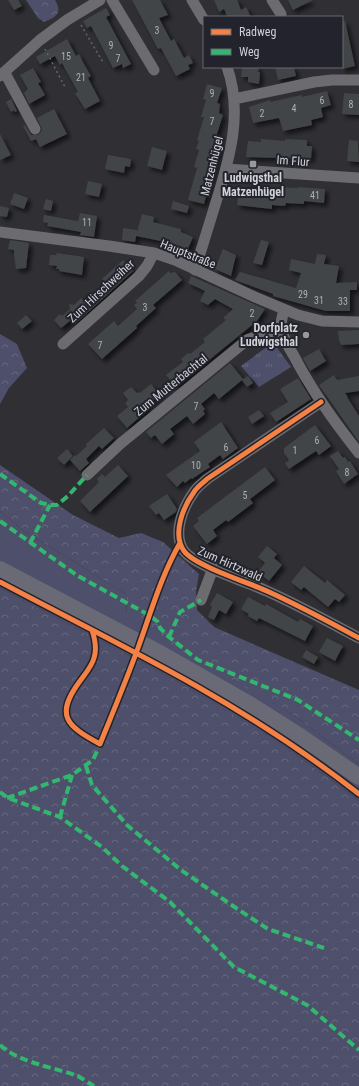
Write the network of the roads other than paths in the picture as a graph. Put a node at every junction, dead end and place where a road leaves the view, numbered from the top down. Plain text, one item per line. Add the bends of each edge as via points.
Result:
1 (100, 0) edge
2 (112, 0) edge
3 (192, 0) edge
4 (272, 0) edge
5 (281, 14) dead end
6 (203, 18) edge
7 (227, 68) edge
8 (154, 70) dead end
9 (2, 74) edge
10 (359, 80) edge
11 (234, 99) junction
12 (35, 129) dead end
13 (226, 169) junction
14 (359, 178) edge
15 (0, 232) edge
16 (154, 253) junction
17 (195, 270) junction
18 (284, 310) junction
19 (359, 322) edge
20 (281, 330) junction
21 (63, 344) dead end
22 (321, 402) junction
23 (359, 453) edge
24 (87, 475) dead end
25 (213, 568) junction
26 (0, 569) edge
27 (201, 600) dead end
28 (359, 638) edge
29 (359, 777) edge

1 - 9 street via 40,40
2 - 8 street
3 - 6 street
4 - 5 street
7 - 11 street, Matzenhügel
9 - 12 street
10 - 11 street via 314,82
11 - 13 street, Matzenhügel via 233,134
13 - 14 street, Im Flur
13 - 17 street, Matzenhügel
15 - 16 street, Hauptstraße
16 - 17 street, Hauptstraße
16 - 21 street, Zum Hirschweiher via 138,276
17 - 18 street, Hauptstraße
18 - 19 street, Hauptstraße via 322,321
18 - 20 street
20 - 22 street
20 - 24 street, Zum Mutterbachtal via 247,340 120,444
22 - 23 street
22 - 25 street, Zum Hirtzwald via 207,479 194,491 185,506 179,528 180,543 189,556
25 - 27 street
25 - 28 street, Zum Hirtzwald via 268,592
26 - 29 highway via 158,652 251,705

